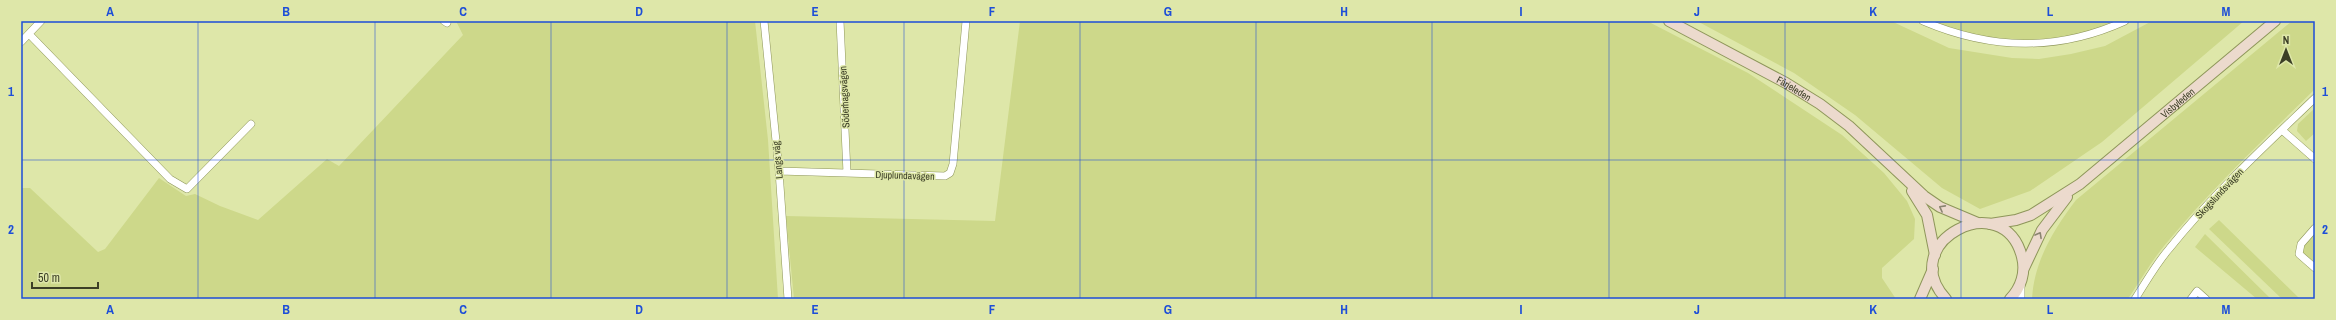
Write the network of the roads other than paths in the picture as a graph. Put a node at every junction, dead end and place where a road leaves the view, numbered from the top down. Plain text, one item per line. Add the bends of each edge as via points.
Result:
1 (41, 21) edge
2 (764, 21) edge
3 (840, 21) edge
4 (966, 21) edge
5 (1669, 21) edge
6 (1923, 21) edge
7 (2125, 21) edge
8 (2275, 21) edge
9 (29, 34) junction
10 (21, 42) edge
11 (2315, 98) edge
12 (251, 124) dead end
13 (2282, 130) junction
14 (2315, 159) edge
15 (779, 171) junction
16 (847, 173) junction
17 (1903, 178) junction
18 (2080, 184) junction
19 (1978, 223) junction
20 (1990, 224) junction
21 (2315, 228) edge
22 (1935, 255) junction
23 (1934, 267) junction
24 (2315, 268) edge
25 (2023, 271) junction
26 (2021, 282) junction
27 (788, 299) edge
28 (1920, 299) edge
29 (1946, 299) edge
30 (2010, 299) edge
31 (2021, 299) edge
32 (2135, 299) edge
33 (2191, 299) edge
34 (2206, 299) edge

1 - 9 street
2 - 15 street, Langs väg
3 - 16 street, Söderhagsvägen
4 - 16 street, Djuplundavägen via 953,164 950,173 945,176
5 - 17 main road, Färjeleden via 1786,83 1820,104 1849,126
6 - 7 street via 1971,37 2005,43 2038,44 2073,40
8 - 18 main road, Visbyleden
9 - 10 street
9 - 12 street via 170,179 187,189
11 - 13 street, Skogslundsvägen
13 - 14 street
13 - 32 street, Skogslundsvägen via 2195,218 2168,250
15 - 16 street, Djuplundavägen
15 - 27 street, Langs väg
19 -> 17 main road, Färjeleden via 1940,207
17 - 22 main road, Färjeleden via 1927,215
18 - 20 main road, Visbyleden via 2031,215
25 -> 18 main road, Visbyleden via 2042,230 2055,211
19 - 20 main road
19 - 22 main road via 1967,224 1951,232
20 - 25 main road via 2007,233 2015,242 2021,253
21 - 24 street via 2301,244 2299,254
22 - 23 main road
23 - 28 main road
23 - 29 main road via 1937,285
25 - 26 main road
26 - 30 main road
26 - 31 street
33 - 34 street via 2197,292

